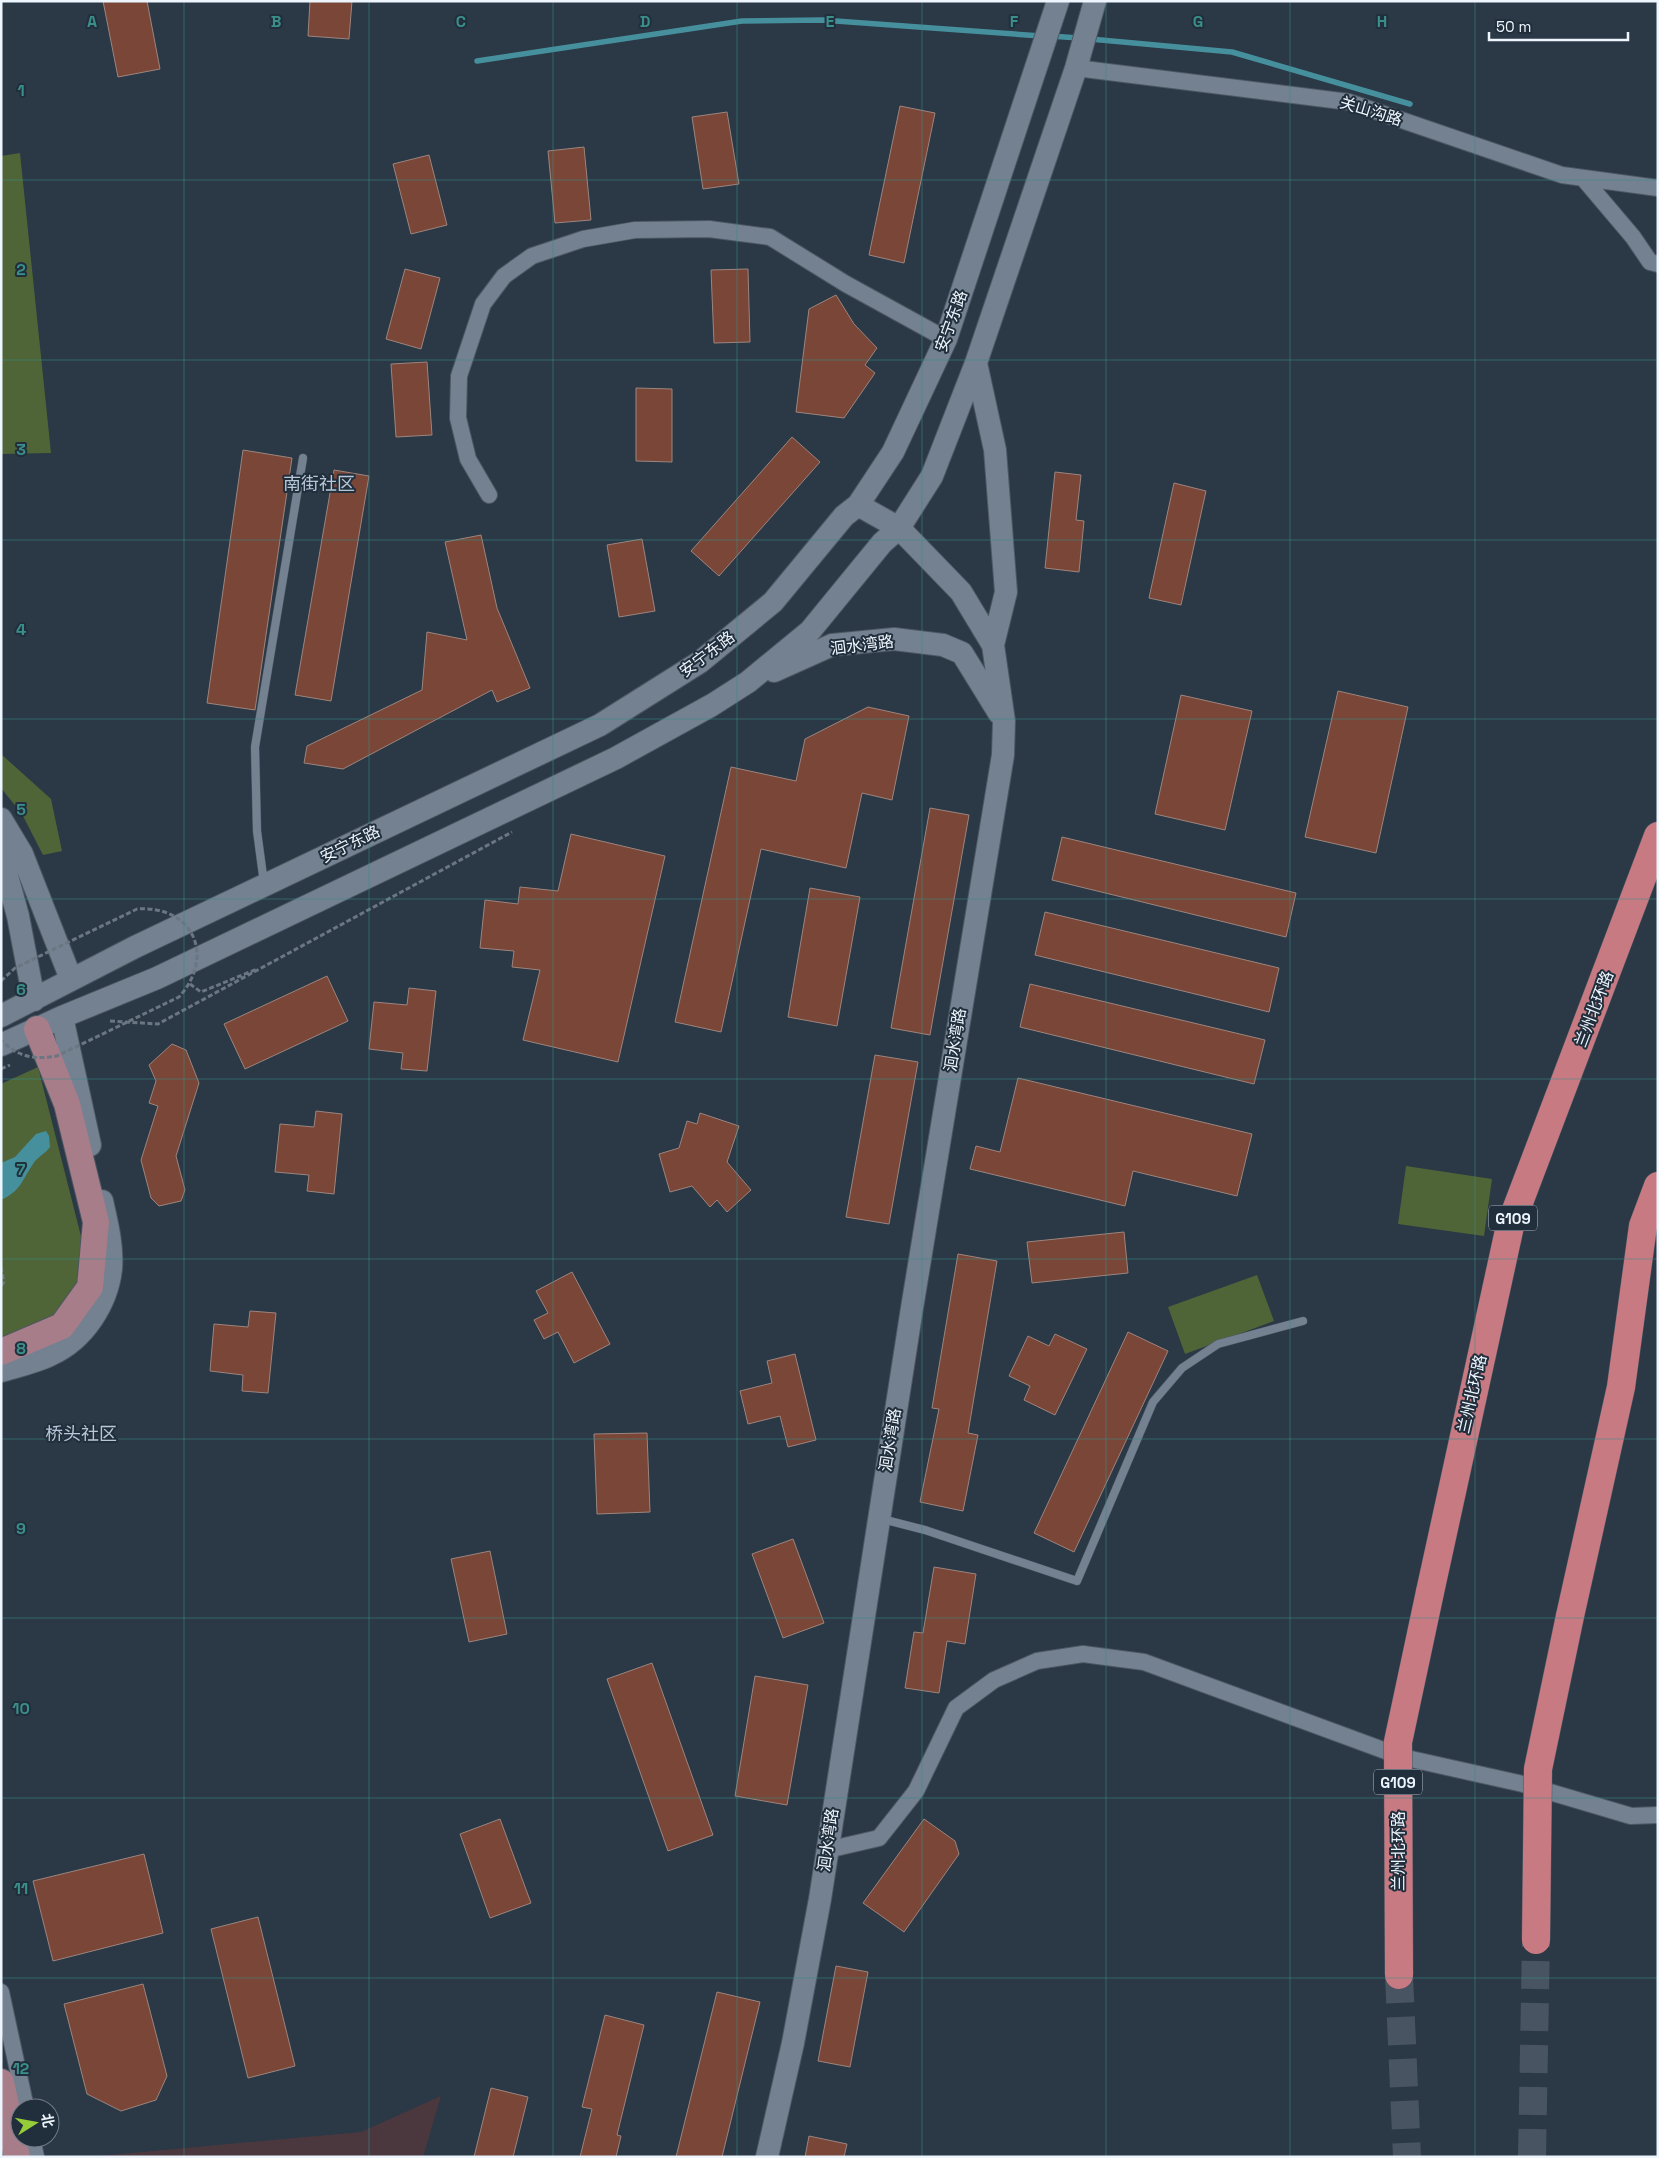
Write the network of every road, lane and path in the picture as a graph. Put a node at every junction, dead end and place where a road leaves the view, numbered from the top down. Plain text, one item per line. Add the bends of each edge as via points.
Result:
1 (1058, 1) edge
2 (1095, 1) edge
3 (1082, 48) junction
4 (1583, 178) junction
5 (1658, 188) edge
6 (1658, 264) edge
7 (946, 339) junction
8 (976, 363) junction
9 (303, 458) dead end
10 (489, 495) dead end
11 (858, 504) junction
12 (899, 528) junction
13 (993, 646) junction
14 (748, 682) junction
15 (1004, 721) junction
16 (1, 819) edge
17 (514, 831) dead end
18 (1658, 836) edge
19 (1, 854) edge
20 (264, 885) junction
21 (257, 969) dead end
22 (71, 979) junction
23 (1, 981) edge
24 (190, 984) junction
25 (34, 1000) junction
26 (1, 1016) edge
27 (62, 1017) junction
28 (100, 1020) dead end
29 (36, 1029) junction
30 (1, 1040) edge
31 (1, 1045) edge
32 (1658, 1186) edge
33 (1, 1267) edge
34 (1, 1286) edge
35 (1303, 1321) dead end
36 (1, 1352) edge
37 (1, 1371) edge
38 (878, 1518) junction
39 (1658, 1815) edge
40 (827, 1850) junction
41 (1536, 1940) tunnel mouth
42 (1399, 1975) tunnel mouth
43 (1, 1992) edge
44 (1, 2082) edge
45 (24, 2098) edge
46 (17, 2157) edge
47 (767, 2157) edge

1 - 7 main road, 安宁东路
2 - 3 main road
3 - 4 street, 关山沟路 via 1349,102 1562,175
3 - 8 main road
4 - 5 street, 关山沟路
4 - 6 street via 1650,262
7 - 10 street via 846,284 770,237 709,229 636,230 582,239 532,256 504,276 483,304 458,376 458,418 468,458
7 - 11 main road, 安宁东路 via 893,452
8 - 12 main road via 932,476
8 - 13 main road, 洄水湾路 via 995,450 1006,592
9 - 20 lane via 255,747 257,831
11 - 12 main road, 洄水湾路
11 - 20 main road, 安宁东路 via 844,516 773,602 700,662 600,725
12 - 13 main road, 洄水湾路 via 961,592
12 - 14 main road via 882,543 810,631
13 - 15 main road, 洄水湾路
14 - 15 main road, 洄水湾路 via 832,646 894,639 942,645 962,653
14 - 27 main road via 616,758 157,978
15 - 38 main road, 洄水湾路 via 1003,755
16 - 22 main road via 22,854
17 - 28 path via 158,1024
18 - 42 highway, 兰州北环路 / G109, bridge via 1510,1226 1398,1742
19 - 25 main road via 18,916
20 - 22 main road, 安宁东路
21 - 24 path via 200,992
22 - 25 main road, 安宁东路
23 - 24 path, bridge via 15,968 128,914 154,908 170,913 194,936 198,952 197,969
24 - 30 path, bridge via 179,997 57,1056 25,1057
25 - 26 main road, 安宁东路
27 - 29 main road
27 - 37 main road via 109,1231 111,1269 102,1304 83,1331 53,1354
29 - 31 main road
29 - 36 main road via 67,1104 96,1222 90,1287 62,1326
32 - 41 highway, bridge via 1643,1226 1621,1387 1538,1770
33 - 34 path via 4,1282
35 - 38 lane via 1218,1344 1182,1368 1153,1402 1077,1581 925,1530
38 - 40 main road, 洄水湾路
39 - 40 street via 1631,1816 1523,1784 1402,1757 1144,1662 1083,1654 1037,1661 994,1680 956,1708 916,1792 879,1838
40 - 47 main road, 洄水湾路 via 793,2043
43 - 45 street
44 - 46 main road

